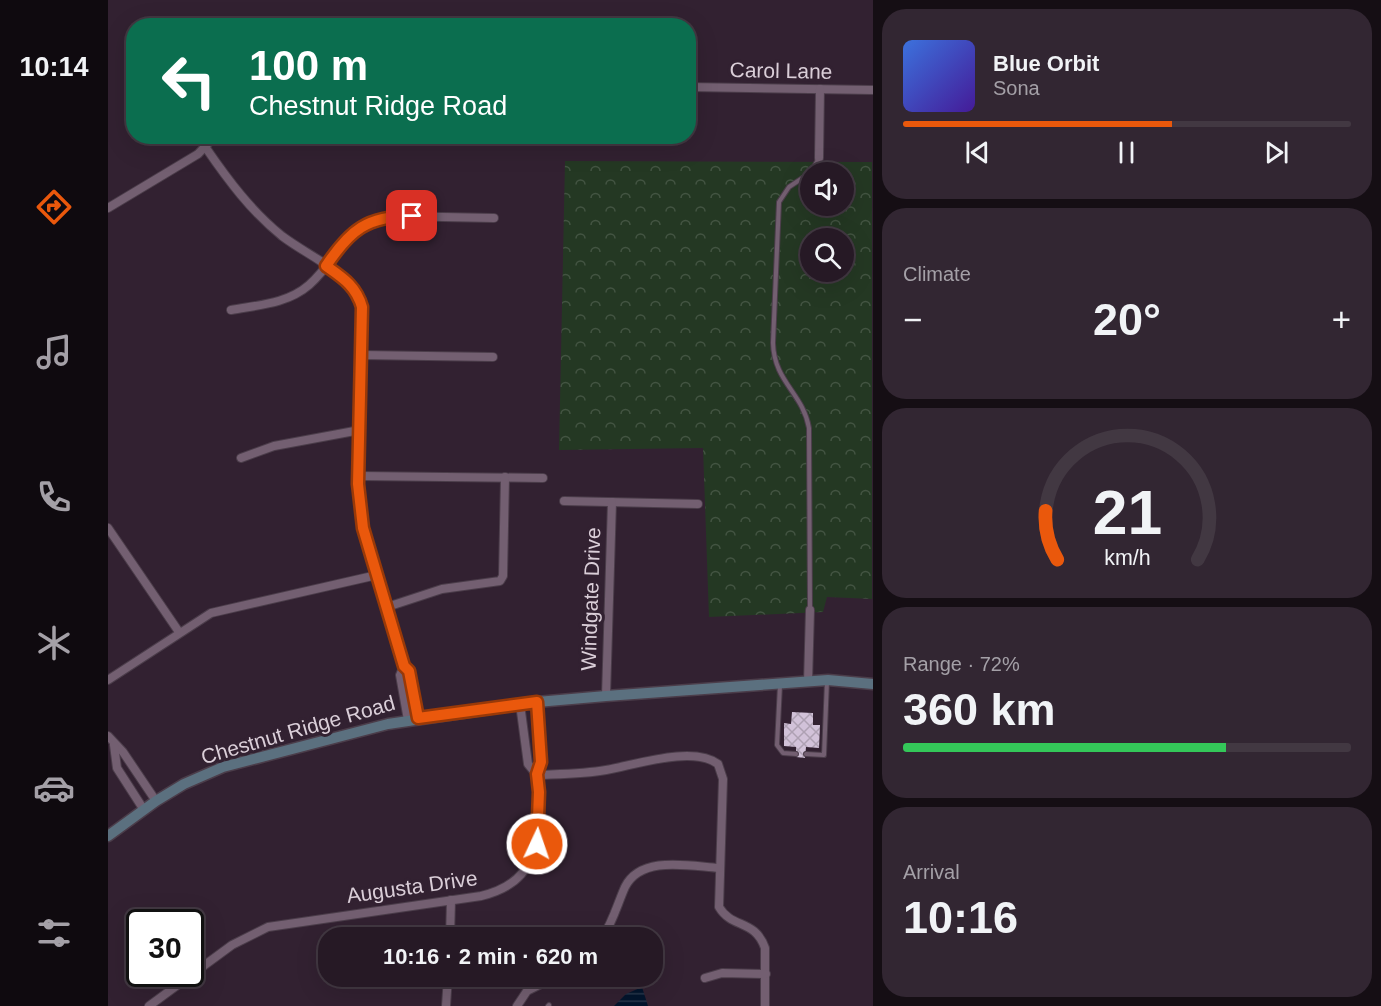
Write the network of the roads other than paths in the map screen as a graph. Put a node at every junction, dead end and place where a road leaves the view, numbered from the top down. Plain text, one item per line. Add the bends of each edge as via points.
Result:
1 (696, 87) edge
2 (820, 89) junction
3 (873, 90) edge
4 (209, 144) edge
5 (206, 148) junction
6 (819, 158) joint
7 (817, 162) edge
8 (800, 180) edge
9 (108, 208) edge
10 (494, 218) dead end
11 (326, 266) junction
12 (231, 310) dead end
13 (361, 355) junction
14 (493, 357) dead end
15 (360, 430) junction
16 (241, 458) dead end
17 (358, 476) junction
18 (505, 477) junction
19 (543, 478) dead end
20 (564, 501) dead end
21 (612, 502) junction
22 (698, 504) dead end
23 (108, 528) edge
24 (377, 575) junction
25 (387, 607) junction
26 (810, 610) joint
27 (179, 632) junction
28 (108, 680) edge
29 (828, 680) junction
30 (808, 682) junction
31 (780, 684) junction
32 (873, 684) edge
33 (606, 696) junction
34 (537, 702) junction
35 (520, 704) junction
36 (413, 719) junction
37 (108, 736) edge
38 (114, 745) junction
39 (796, 754) dead end
40 (806, 754) dead end
41 (537, 774) junction
42 (156, 801) junction
43 (144, 810) junction
44 (108, 836) edge
45 (719, 868) junction
46 (452, 900) junction
47 (451, 927) edge
48 (608, 927) edge
49 (765, 974) junction
50 (705, 978) dead end
51 (447, 987) edge
52 (535, 987) edge
53 (149, 1006) edge
54 (446, 1006) edge
55 (517, 1006) edge
56 (765, 1006) edge

1 - 2 street, Carol Lane
2 - 3 street, Carol Lane
2 - 6 street
4 - 5 street
5 - 9 street
5 - 11 street via 259,216
6 - 7 lane
8 - 26 lane via 779,202 773,343 775,365 803,410 809,428
10 - 11 street via 378,219 347,237
11 - 12 street via 308,286 289,298
11 - 13 street via 359,296
13 - 14 street
13 - 15 street
15 - 16 street via 274,446
15 - 17 street
17 - 18 street
17 - 24 street via 360,514
18 - 19 street
18 - 25 street via 500,581 442,589
20 - 21 street
21 - 22 street
21 - 33 street, Windgate Drive
23 - 27 street
24 - 25 street
24 - 27 street via 224,609
25 - 36 street via 404,666 409,671
26 - 30 street
27 - 28 street
29 - 30 street, Chestnut Ridge Road
29 - 32 street, Chestnut Ridge Road
29 - 40 lane via 824,755
30 - 31 street, Chestnut Ridge Road
31 - 33 street, Chestnut Ridge Road
31 - 39 lane via 777,745 783,753
33 - 34 street, Chestnut Ridge Road
34 - 35 street, Chestnut Ridge Road
34 - 41 street, Augusta Drive via 541,762
35 - 36 street, Chestnut Ridge Road
35 - 41 street via 528,764
36 - 42 street, Chestnut Ridge Road via 223,767
37 - 38 street
38 - 42 street
38 - 43 street via 117,768
41 - 45 street via 595,771 665,758 712,759 722,770 723,779
41 - 46 street, Augusta Drive via 538,832 528,865 503,889
42 - 43 street, Chestnut Ridge Road
43 - 44 street, Chestnut Ridge Road
45 - 48 street via 659,865 640,871 626,886
45 - 49 street via 718,907 728,918 758,933 765,948
46 - 47 street
46 - 53 street, Augusta Drive via 268,927 232,945
49 - 50 street via 722,973
49 - 56 street
51 - 54 street
52 - 55 street via 527,991

